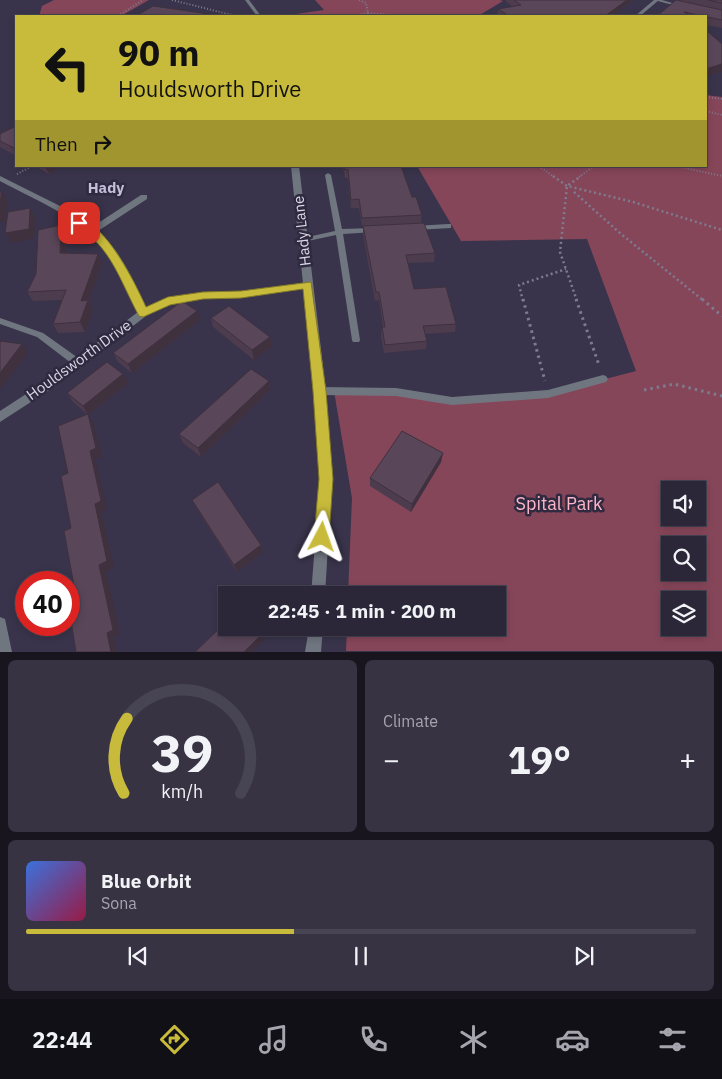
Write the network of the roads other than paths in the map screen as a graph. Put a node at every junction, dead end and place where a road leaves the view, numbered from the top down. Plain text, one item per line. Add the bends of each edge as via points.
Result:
1 (247, 0) edge
2 (656, 0) edge
3 (694, 9) edge
4 (258, 15) edge
5 (638, 15) edge
6 (295, 167) edge
7 (328, 175) dead end
8 (0, 178) edge
9 (144, 197) dead end
10 (448, 226) dead end
11 (408, 228) edge
12 (379, 230) edge
13 (92, 231) junction
14 (339, 232) junction
15 (303, 240) junction
16 (308, 284) junction
17 (143, 313) junction
18 (0, 321) edge
19 (356, 340) dead end
20 (78, 363) junction
21 (602, 379) road end
22 (320, 391) junction
23 (0, 417) edge
24 (319, 586) edge
25 (0, 624) edge
26 (315, 636) edge
27 (4, 652) edge
28 (313, 652) edge

1 - 4 street
2 - 3 street
2 - 5 street
6 - 15 street, Hady Lane
7 - 14 lane
8 - 13 street
9 - 13 street
10 - 11 lane
12 - 14 lane
13 - 17 street via 116,260
14 - 15 lane
14 - 19 lane
15 - 16 street, Hady Lane
16 - 17 street, Houldsworth Drive via 241,295 168,301
16 - 22 street, Hady Lane
17 - 20 street, Houldsworth Drive
18 - 20 lane via 40,335
20 - 23 street, Houldsworth Drive
21 - 22 lane via 548,394 452,401 396,392
22 - 24 street, Hady Lane via 326,479
25 - 27 street
26 - 28 street

